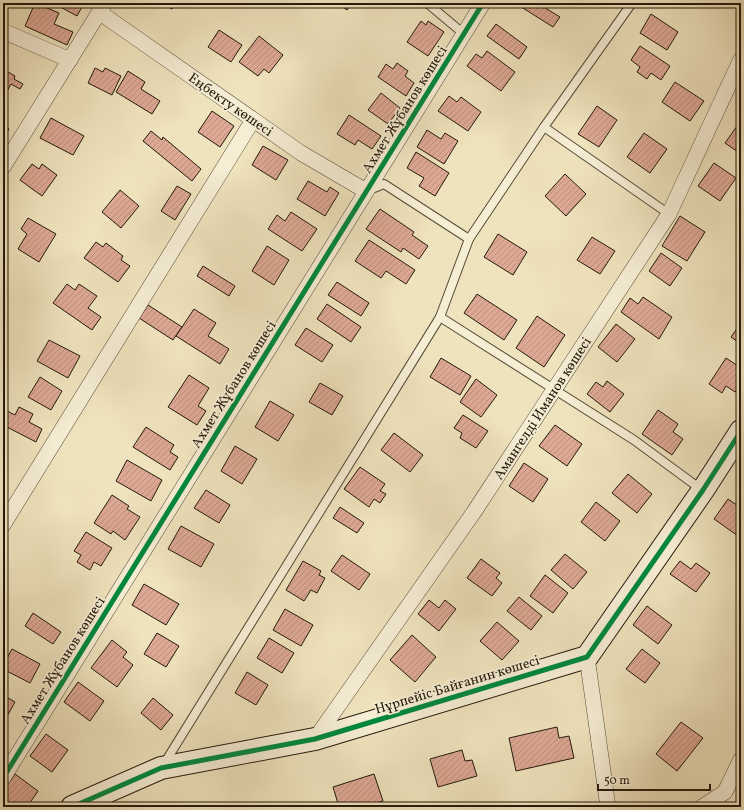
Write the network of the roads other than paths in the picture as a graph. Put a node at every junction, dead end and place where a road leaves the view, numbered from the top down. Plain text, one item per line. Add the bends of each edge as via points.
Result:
1 (427, 3) edge
2 (483, 3) edge
3 (632, 3) edge
4 (102, 7) edge
5 (3, 31) edge
6 (464, 34) junction
7 (741, 59) edge
8 (70, 60) junction
9 (253, 120) junction
10 (544, 127) junction
11 (3, 167) edge
12 (366, 191) junction
13 (669, 214) junction
14 (469, 239) junction
15 (440, 317) junction
16 (553, 390) junction
17 (741, 431) edge
18 (703, 490) junction
19 (3, 525) edge
20 (587, 657) junction
21 (315, 739) junction
22 (741, 759) edge
23 (161, 768) junction
24 (3, 778) edge
25 (612, 806) edge
26 (72, 807) edge
27 (702, 807) edge

1 - 6 lane
2 - 6 street, Ахмет Жұбанов көшесі
3 - 10 lane
4 - 8 street
4 - 9 street, Еңбекту көшесі
5 - 8 street
6 - 12 street, Ахмет Жұбанов көшесі
7 - 13 street, Амангелді Иманов көшесі
8 - 11 street
9 - 12 street, Еңбекту көшесі via 301,154
9 - 19 street
10 - 13 lane
10 - 14 lane
12 - 14 lane via 384,184
12 - 24 street, Ахмет Жұбанов көшесі
13 - 16 street, Амангелді Иманов көшесі
14 - 15 lane
15 - 16 lane
15 - 23 lane
16 - 18 lane via 634,440
16 - 21 street, Амангелді Иманов көшесі via 474,512
17 - 18 street
18 - 20 street
20 - 21 street, Нұрпейіс Байғанин көшесі
20 - 25 street
21 - 23 street, Нұрпейіс Байғанин көшесі
22 - 27 street via 725,792
23 - 26 street, Нұрпейіс Байғанин көшесі

